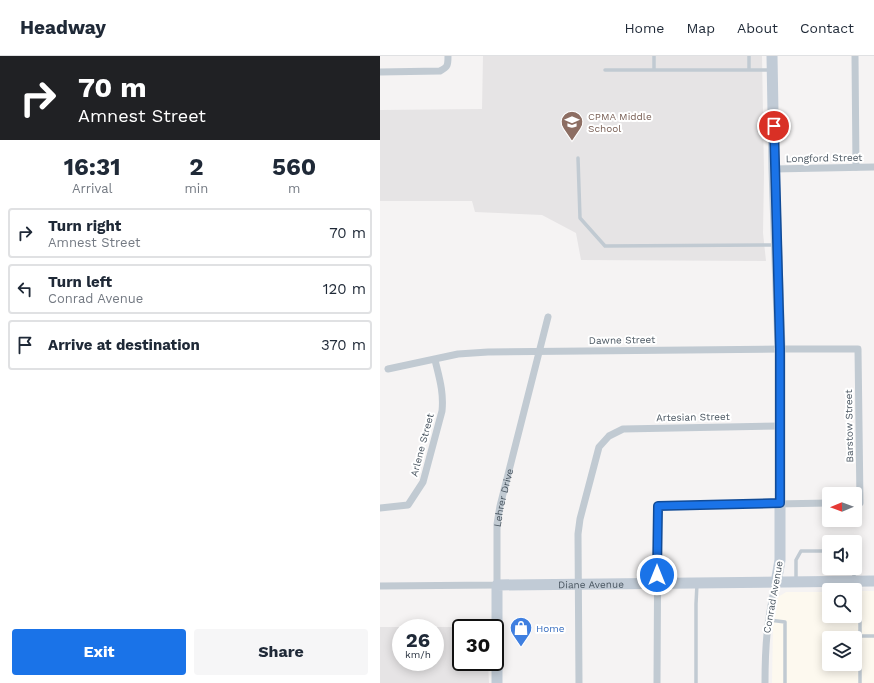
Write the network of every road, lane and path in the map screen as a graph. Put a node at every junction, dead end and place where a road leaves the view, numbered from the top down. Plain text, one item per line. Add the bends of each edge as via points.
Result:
1 (448, 56) edge
2 (654, 56) edge
3 (749, 56) edge
4 (772, 56) edge
5 (855, 56) edge
6 (605, 70) dead end
7 (654, 70) junction
8 (749, 70) junction
9 (773, 70) junction
10 (380, 72) edge
11 (578, 158) dead end
12 (856, 167) junction
13 (874, 167) edge
14 (774, 169) junction
15 (777, 245) junction
16 (548, 317) dead end
17 (780, 349) junction
18 (858, 349) joint
19 (539, 351) junction
20 (435, 360) junction
21 (388, 369) dead end
22 (780, 426) junction
23 (857, 487) edge
24 (780, 503) junction
25 (822, 503) edge
26 (380, 508) edge
27 (822, 551) edge
28 (856, 575) edge
29 (874, 581) edge
30 (857, 582) junction
31 (697, 583) junction
32 (776, 583) junction
33 (796, 583) junction
34 (578, 584) junction
35 (657, 584) junction
36 (497, 585) junction
37 (380, 586) edge
38 (768, 620) junction
39 (860, 631) edge
40 (874, 636) edge
41 (862, 638) edge
42 (860, 671) edge
43 (497, 683) edge
44 (579, 683) edge
45 (657, 683) edge
46 (696, 683) edge
47 (765, 683) edge
48 (785, 683) edge
49 (860, 683) edge

1 - 10 street via 447,67 440,71
2 - 7 lane
3 - 8 lane
4 - 9 street, Conrad Avenue
5 - 12 street
6 - 7 lane
7 - 8 lane
8 - 9 lane
9 - 14 street, Conrad Avenue
11 - 15 lane via 580,218 605,246
12 - 13 street, Longford Street
12 - 14 street, Longford Street
14 - 15 street, Conrad Avenue
15 - 17 street, Conrad Avenue
16 - 19 street, Lehrer Drive
17 - 18 street, Dawne Street
17 - 19 street, Dawne Street
17 - 22 street, Conrad Avenue
18 - 23 street, Barstow Street
19 - 20 street, Dawne Street via 481,352
19 - 36 street, Lehrer Drive via 500,506 497,524
20 - 21 street, Dawne Street
20 - 26 street, Arlene Street via 444,399 423,482 408,505
22 - 24 street, Conrad Avenue
22 - 34 street, Artesian Street via 623,429 609,436 599,447 580,519
24 - 25 street
24 - 32 street, Conrad Avenue via 780,560
24 - 35 street via 658,506
27 - 33 lane via 801,551 796,560
28 - 30 lane
29 - 30 street, Diane Avenue
30 - 33 street, Diane Avenue
30 - 39 lane
31 - 32 street, Diane Avenue
31 - 35 street, Diane Avenue
31 - 46 lane
32 - 33 street, Diane Avenue
32 - 38 street, Conrad Avenue
34 - 35 street, Diane Avenue
34 - 36 street, Diane Avenue
34 - 44 street
35 - 45 street
36 - 37 street, Diane Avenue
36 - 43 street, Lehrer Drive
38 - 47 street, Conrad Avenue
38 - 48 lane via 785,622
40 - 41 lane
42 - 49 lane

